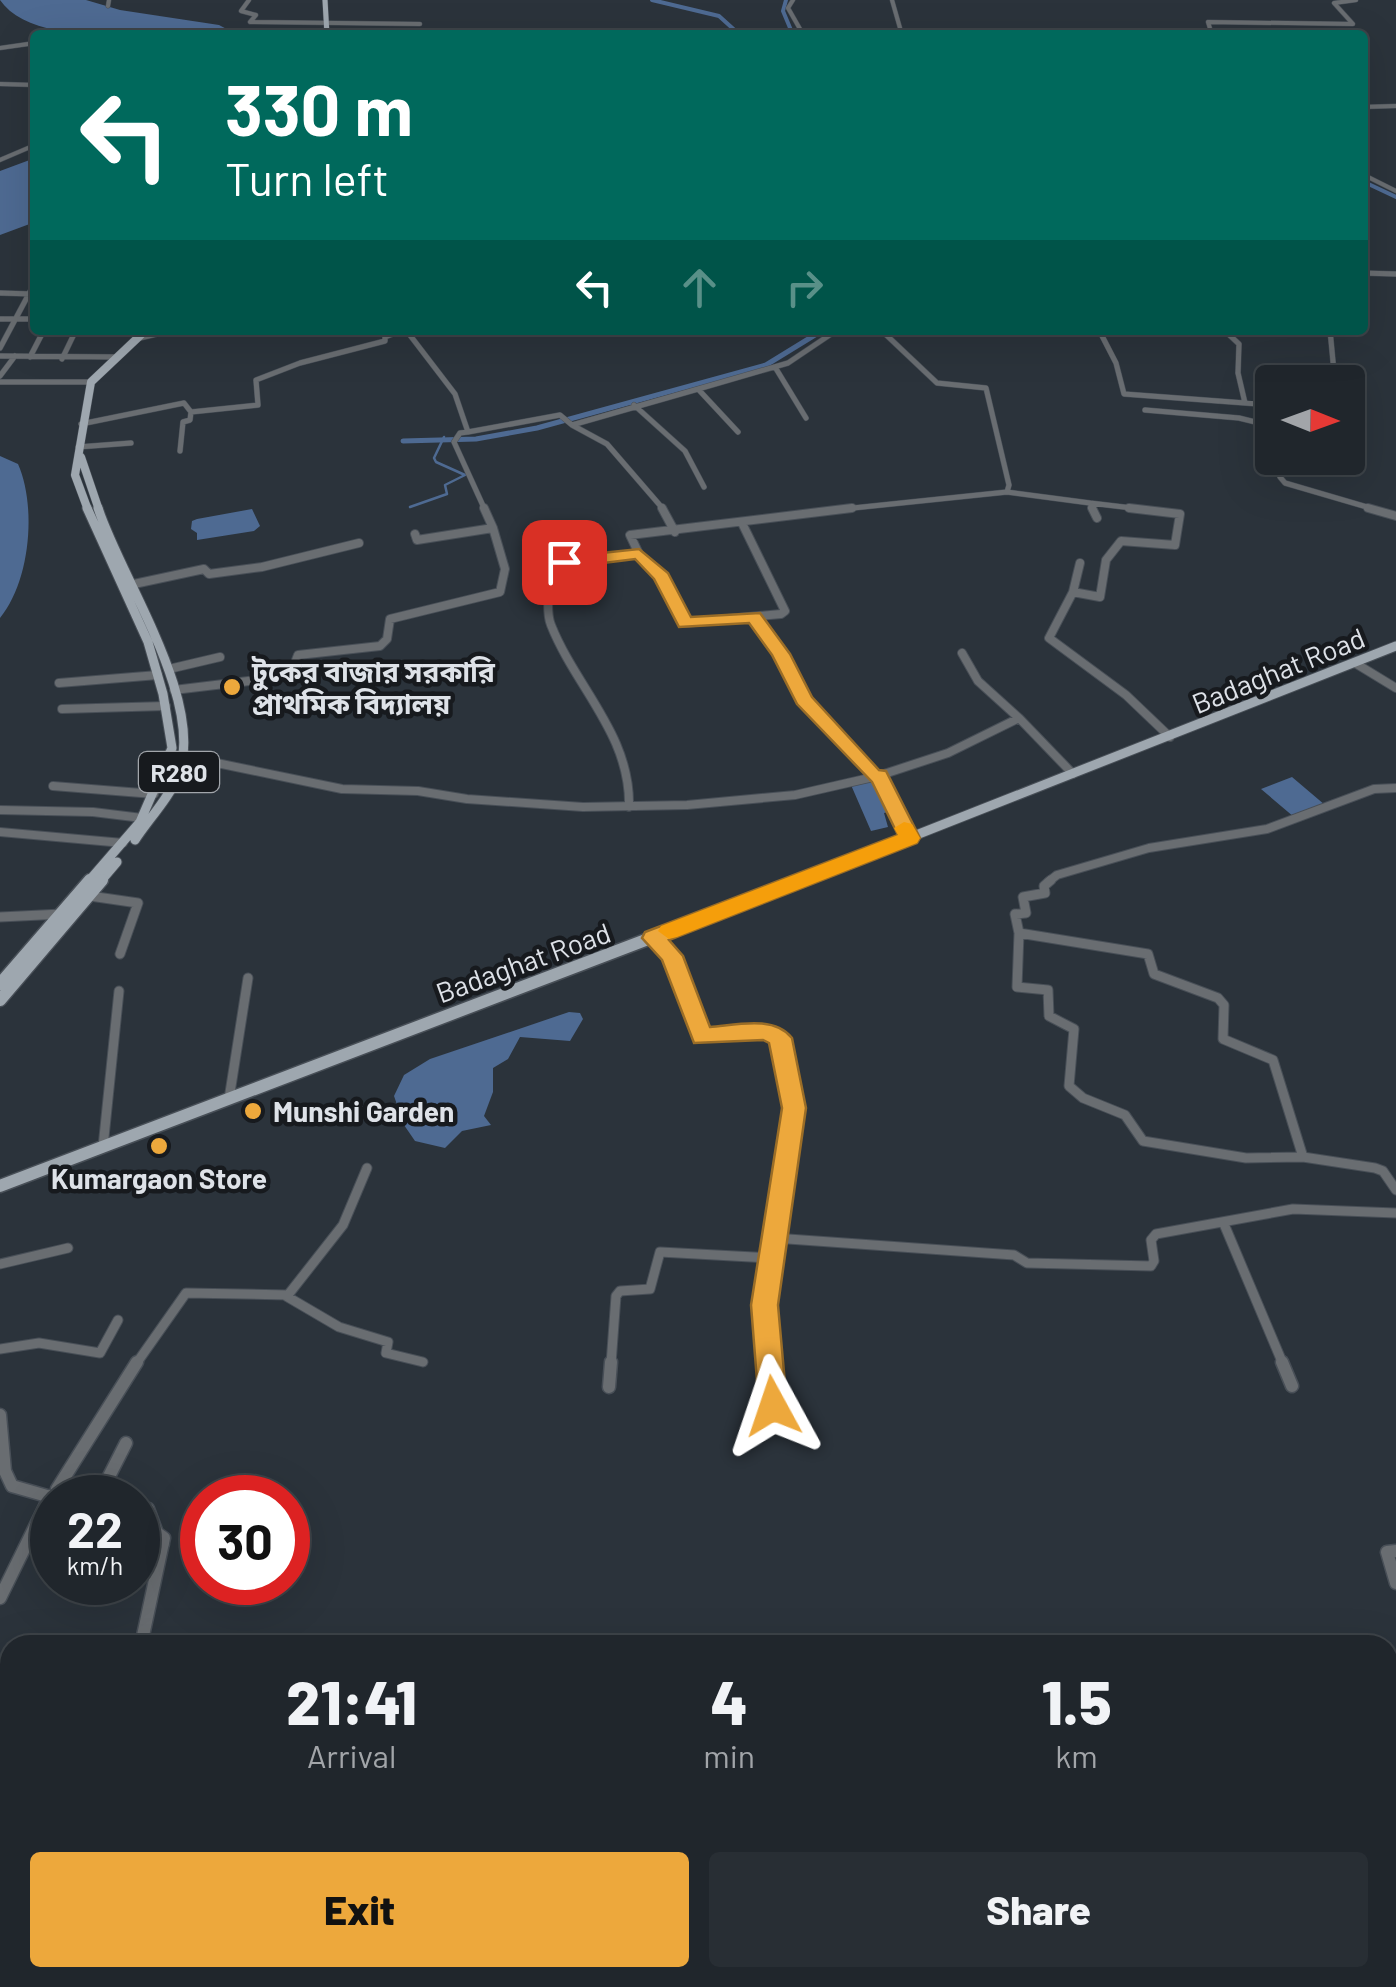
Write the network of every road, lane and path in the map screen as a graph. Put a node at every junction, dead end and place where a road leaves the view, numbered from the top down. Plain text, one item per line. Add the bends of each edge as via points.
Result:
1 (250, 0) edge
2 (325, 0) edge
3 (793, 0) edge
4 (892, 0) edge
5 (1356, 0) edge
6 (326, 23) junction
7 (420, 24) dead end
8 (327, 30) edge
9 (797, 30) edge
10 (901, 30) edge
11 (1210, 30) edge
12 (30, 44) edge
13 (0, 48) edge
14 (0, 84) edge
15 (30, 85) edge
16 (1396, 106) edge
17 (1368, 107) edge
18 (30, 146) edge
19 (0, 160) edge
20 (1368, 177) edge
21 (1396, 191) edge
22 (1368, 273) edge
23 (1396, 274) edge
24 (0, 289) edge
25 (30, 292) edge
26 (30, 295) edge
27 (0, 319) edge
28 (15, 319) junction
29 (30, 319) edge
30 (41, 335) edge
31 (74, 335) edge
32 (140, 335) edge
33 (152, 335) edge
34 (388, 335) edge
35 (409, 335) edge
36 (829, 335) edge
37 (886, 335) edge
38 (1102, 335) edge
39 (1229, 335) edge
40 (1330, 335) edge
41 (136, 339) junction
42 (0, 348) edge
43 (0, 356) edge
44 (15, 356) junction
45 (30, 357) junction
46 (119, 357) junction
47 (62, 358) junction
48 (1333, 365) edge
49 (775, 367) junction
50 (0, 379) edge
51 (90, 382) junction
52 (698, 389) junction
53 (1245, 404) junction
54 (634, 405) junction
55 (1255, 405) edge
56 (1145, 410) dead end
57 (190, 412) junction
58 (806, 418) dead end
59 (1255, 422) edge
60 (82, 424) junction
61 (571, 424) junction
62 (464, 432) junction
63 (738, 432) dead end
64 (131, 443) dead end
65 (78, 450) junction
66 (180, 451) dead end
67 (1281, 475) edge
68 (704, 486) dead end
69 (1007, 492) junction
70 (90, 501) junction
71 (1090, 503) junction
72 (1396, 516) edge
73 (1097, 518) dead end
74 (743, 524) junction
75 (493, 528) junction
76 (675, 532) junction
77 (415, 534) dead end
78 (359, 543) dead end
79 (639, 554) junction
80 (1080, 563) dead end
81 (134, 584) junction
82 (1073, 592) junction
83 (754, 617) junction
84 (1396, 646) edge
85 (962, 653) dead end
86 (220, 657) dead end
87 (1355, 663) junction
88 (169, 668) junction
89 (158, 675) junction
90 (59, 683) dead end
91 (1396, 688) edge
92 (174, 690) junction
93 (166, 706) junction
94 (62, 709) dead end
95 (1020, 719) junction
96 (1170, 737) junction
97 (183, 756) junction
98 (1072, 774) junction
99 (876, 776) junction
100 (53, 786) dead end
101 (1396, 788) edge
102 (154, 794) junction
103 (630, 807) junction
104 (0, 810) edge
105 (142, 818) junction
106 (0, 832) edge
107 (910, 838) junction
108 (124, 843) junction
109 (90, 896) junction
110 (62, 914) junction
111 (0, 917) edge
112 (1019, 934) junction
113 (653, 938) junction
114 (120, 954) dead end
115 (248, 978) dead end
116 (0, 984) edge
117 (119, 992) dead end
118 (0, 1000) edge
119 (229, 1099) junction
120 (103, 1147) junction
121 (1303, 1157) junction
122 (367, 1168) dead end
123 (0, 1186) edge
124 (1396, 1190) edge
125 (1396, 1212) edge
126 (1224, 1224) junction
127 (774, 1238) junction
128 (68, 1248) dead end
129 (771, 1258) junction
130 (0, 1264) edge
131 (286, 1296) junction
132 (118, 1320) dead end
133 (0, 1350) edge
134 (423, 1362) dead end
135 (1292, 1386) dead end
136 (609, 1387) dead end
137 (773, 1406) dead end
138 (0, 1416) edge
139 (126, 1443) dead end
140 (66, 1475) edge
141 (110, 1475) edge
142 (30, 1491) edge
143 (160, 1535) edge
144 (30, 1539) edge
145 (28, 1542) joint
146 (162, 1544) joint
147 (1396, 1551) edge
148 (1396, 1583) edge
149 (0, 1598) edge
150 (144, 1635) edge

1 - 6 street via 241,11 256,15 250,22
2 - 6 main road
3 - 9 street via 788,8
4 - 10 street
5 - 11 street via 1334,3 1353,24 1208,22
6 - 7 street
6 - 8 main road
12 - 13 street
14 - 15 street
16 - 17 street
18 - 19 street
20 - 21 street
22 - 23 street
24 - 25 street
26 - 28 street
27 - 28 street
28 - 29 street
28 - 42 street
30 - 45 street
31 - 47 street
32 - 41 main road
33 - 41 street
34 - 57 street via 256,380 258,405
35 - 62 street via 455,394
36 - 49 street
37 - 69 street via 938,383 986,388
38 - 53 street via 1124,394
39 - 53 street via 1239,344
40 - 48 street
41 - 46 main road
43 - 44 street
44 - 45 street
44 - 50 street
45 - 47 street
46 - 47 street
46 - 51 main road
49 - 52 street
49 - 58 street
50 - 51 street
51 - 60 main road, R280
52 - 54 street
52 - 63 street
53 - 55 street
54 - 61 street
54 - 68 street via 686,452
56 - 59 street
57 - 60 street via 184,403
57 - 66 street
60 - 65 main road, R280
61 - 62 street via 561,416
61 - 76 street via 607,444 660,504
62 - 75 street via 454,442
64 - 65 street
65 - 70 main road, R280
67 - 72 street via 1285,483
69 - 71 street
69 - 74 street
70 - 81 main road, R280
70 - 89 main road, R280 via 97,536 135,609
71 - 73 street
71 - 82 street via 1180,514 1175,545 1122,541 1106,560 1100,598
74 - 76 street
74 - 83 street via 785,611
75 - 77 street via 418,540
75 - 92 street via 504,569 500,592 390,619 380,646 298,655 290,676
76 - 79 street via 630,535
78 - 81 street via 262,567 210,574 204,569
79 - 83 street via 662,576 686,623
79 - 103 street via 539,565 554,582 548,586 550,624 613,737 630,783
80 - 82 street
81 - 88 main road, R280
82 - 96 street via 1050,638
83 - 99 street via 804,700
84 - 87 main road, Badaghat Road
85 - 95 street via 978,681
86 - 88 street
87 - 91 street
87 - 96 main road, Badaghat Road
88 - 92 main road, R280
89 - 90 street
89 - 93 main road, R280
92 - 97 main road, R280
93 - 94 street
93 - 102 main road, R280 via 172,748
95 - 98 street
95 - 99 street
96 - 98 main road, Badaghat Road
97 - 103 street via 342,789
97 - 109 main road, R280 via 150,822
98 - 107 main road, Badaghat Road
99 - 103 street via 795,795
99 - 107 street
100 - 102 street
101 - 112 street via 1374,788 1267,829 1149,848 1058,876 1044,886 1045,893 1023,897 1026,913 1015,914
102 - 105 main road, R280
104 - 105 street
105 - 108 main road, R280
106 - 108 street
107 - 113 main road, Badaghat Road
108 - 110 main road, R280
109 - 114 street via 138,904
109 - 118 main road, R280
110 - 111 street
110 - 116 main road, R280
112 - 121 street via 1148,954 1154,974 1222,1001 1223,1039 1267,1055 1278,1068
112 - 121 street via 1016,987 1048,990 1049,1016 1074,1030 1069,1086 1081,1101 1126,1115 1142,1141 1246,1158
113 - 119 main road, Badaghat Road
113 - 127 street via 672,956 702,1036 766,1032 780,1038 794,1108
115 - 119 street
117 - 120 street
119 - 120 main road, Badaghat Road
120 - 123 main road, Badaghat Road
121 - 124 street via 1375,1168
122 - 131 street via 342,1226
125 - 126 street via 1293,1209
126 - 127 street via 1156,1234 1151,1266 1028,1263 1014,1255
126 - 135 street
127 - 129 street
128 - 130 street
129 - 136 street via 660,1252 650,1290 616,1296
129 - 137 street via 764,1305
131 - 134 street via 339,1327 388,1342 386,1354
131 - 140 street via 186,1293
132 - 133 street via 100,1353 39,1343
138 - 142 street via 5,1472 12,1486
139 - 141 street
143 - 146 street
144 - 145 street
145 - 149 street
146 - 150 street
147 - 148 street via 1388,1552

